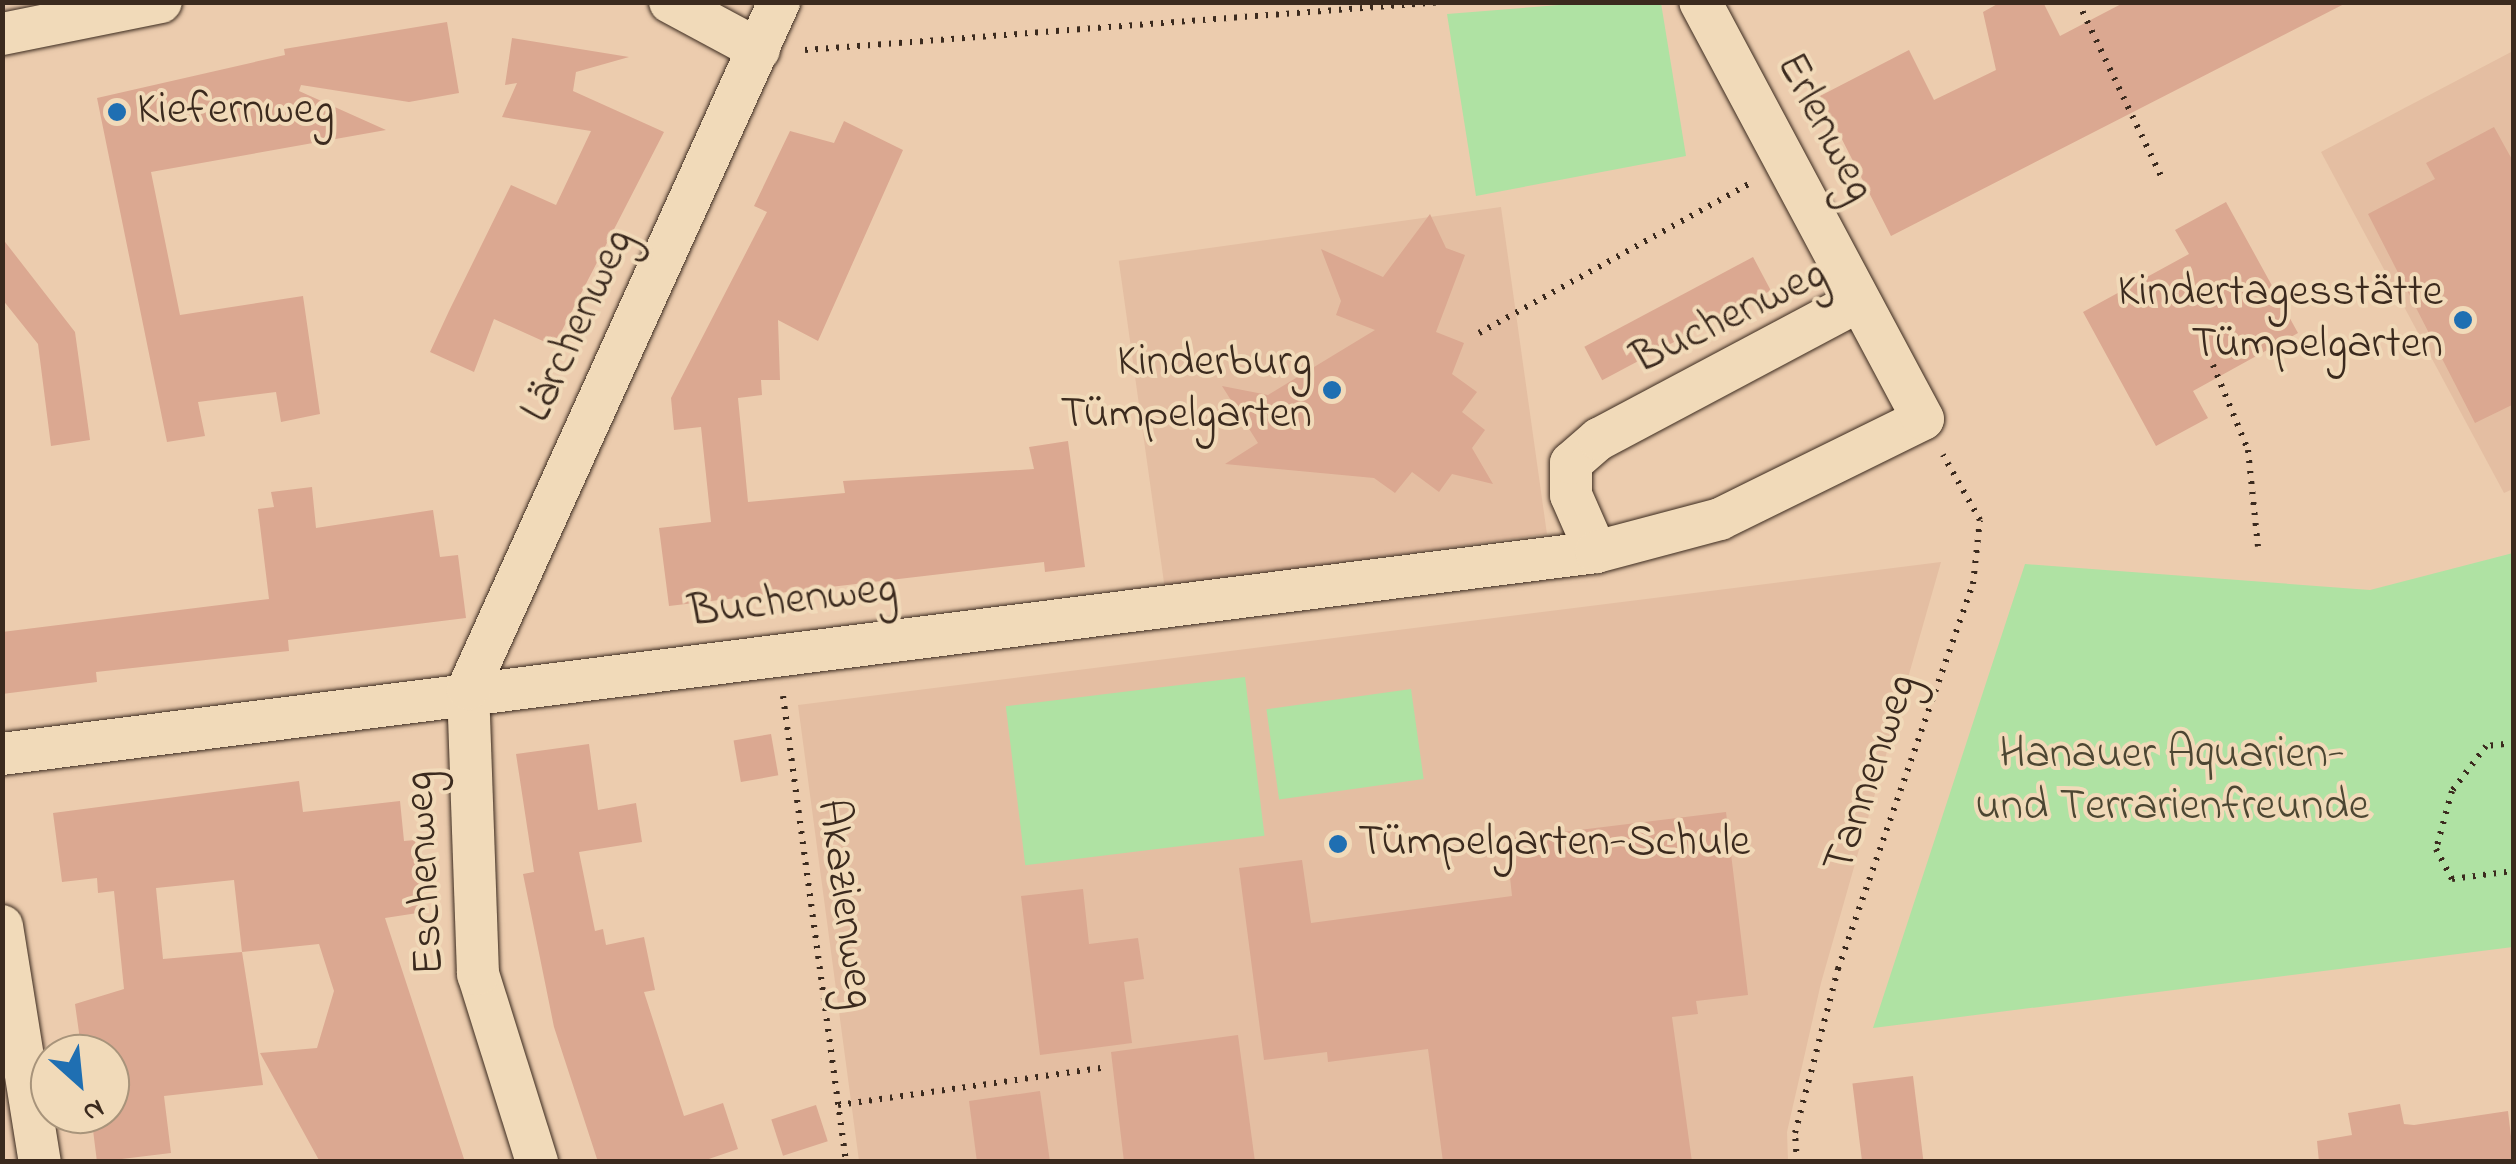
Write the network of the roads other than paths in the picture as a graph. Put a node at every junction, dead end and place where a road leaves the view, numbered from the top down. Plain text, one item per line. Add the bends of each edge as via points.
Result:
1 (161, 2) edge
2 (670, 2) edge
3 (779, 2) edge
4 (1700, 2) edge
5 (2, 34) edge
6 (759, 50) junction
7 (1858, 301) junction
8 (1596, 552) junction
9 (468, 689) junction
10 (2, 754) edge
11 (2, 926) edge
12 (40, 1162) edge
13 (537, 1162) edge

1 - 5 street
2 - 6 street
3 - 6 street, Lärchenweg
4 - 7 street, Erlenweg
6 - 9 street, Lärchenweg
7 - 8 street, Buchenweg via 1599,439 1571,462 1571,495
7 - 8 street, Buchenweg via 1922,419 1720,519
8 - 9 street, Buchenweg
9 - 10 street, Buchenweg
9 - 13 street, Eschenweg via 478,974
11 - 12 street

